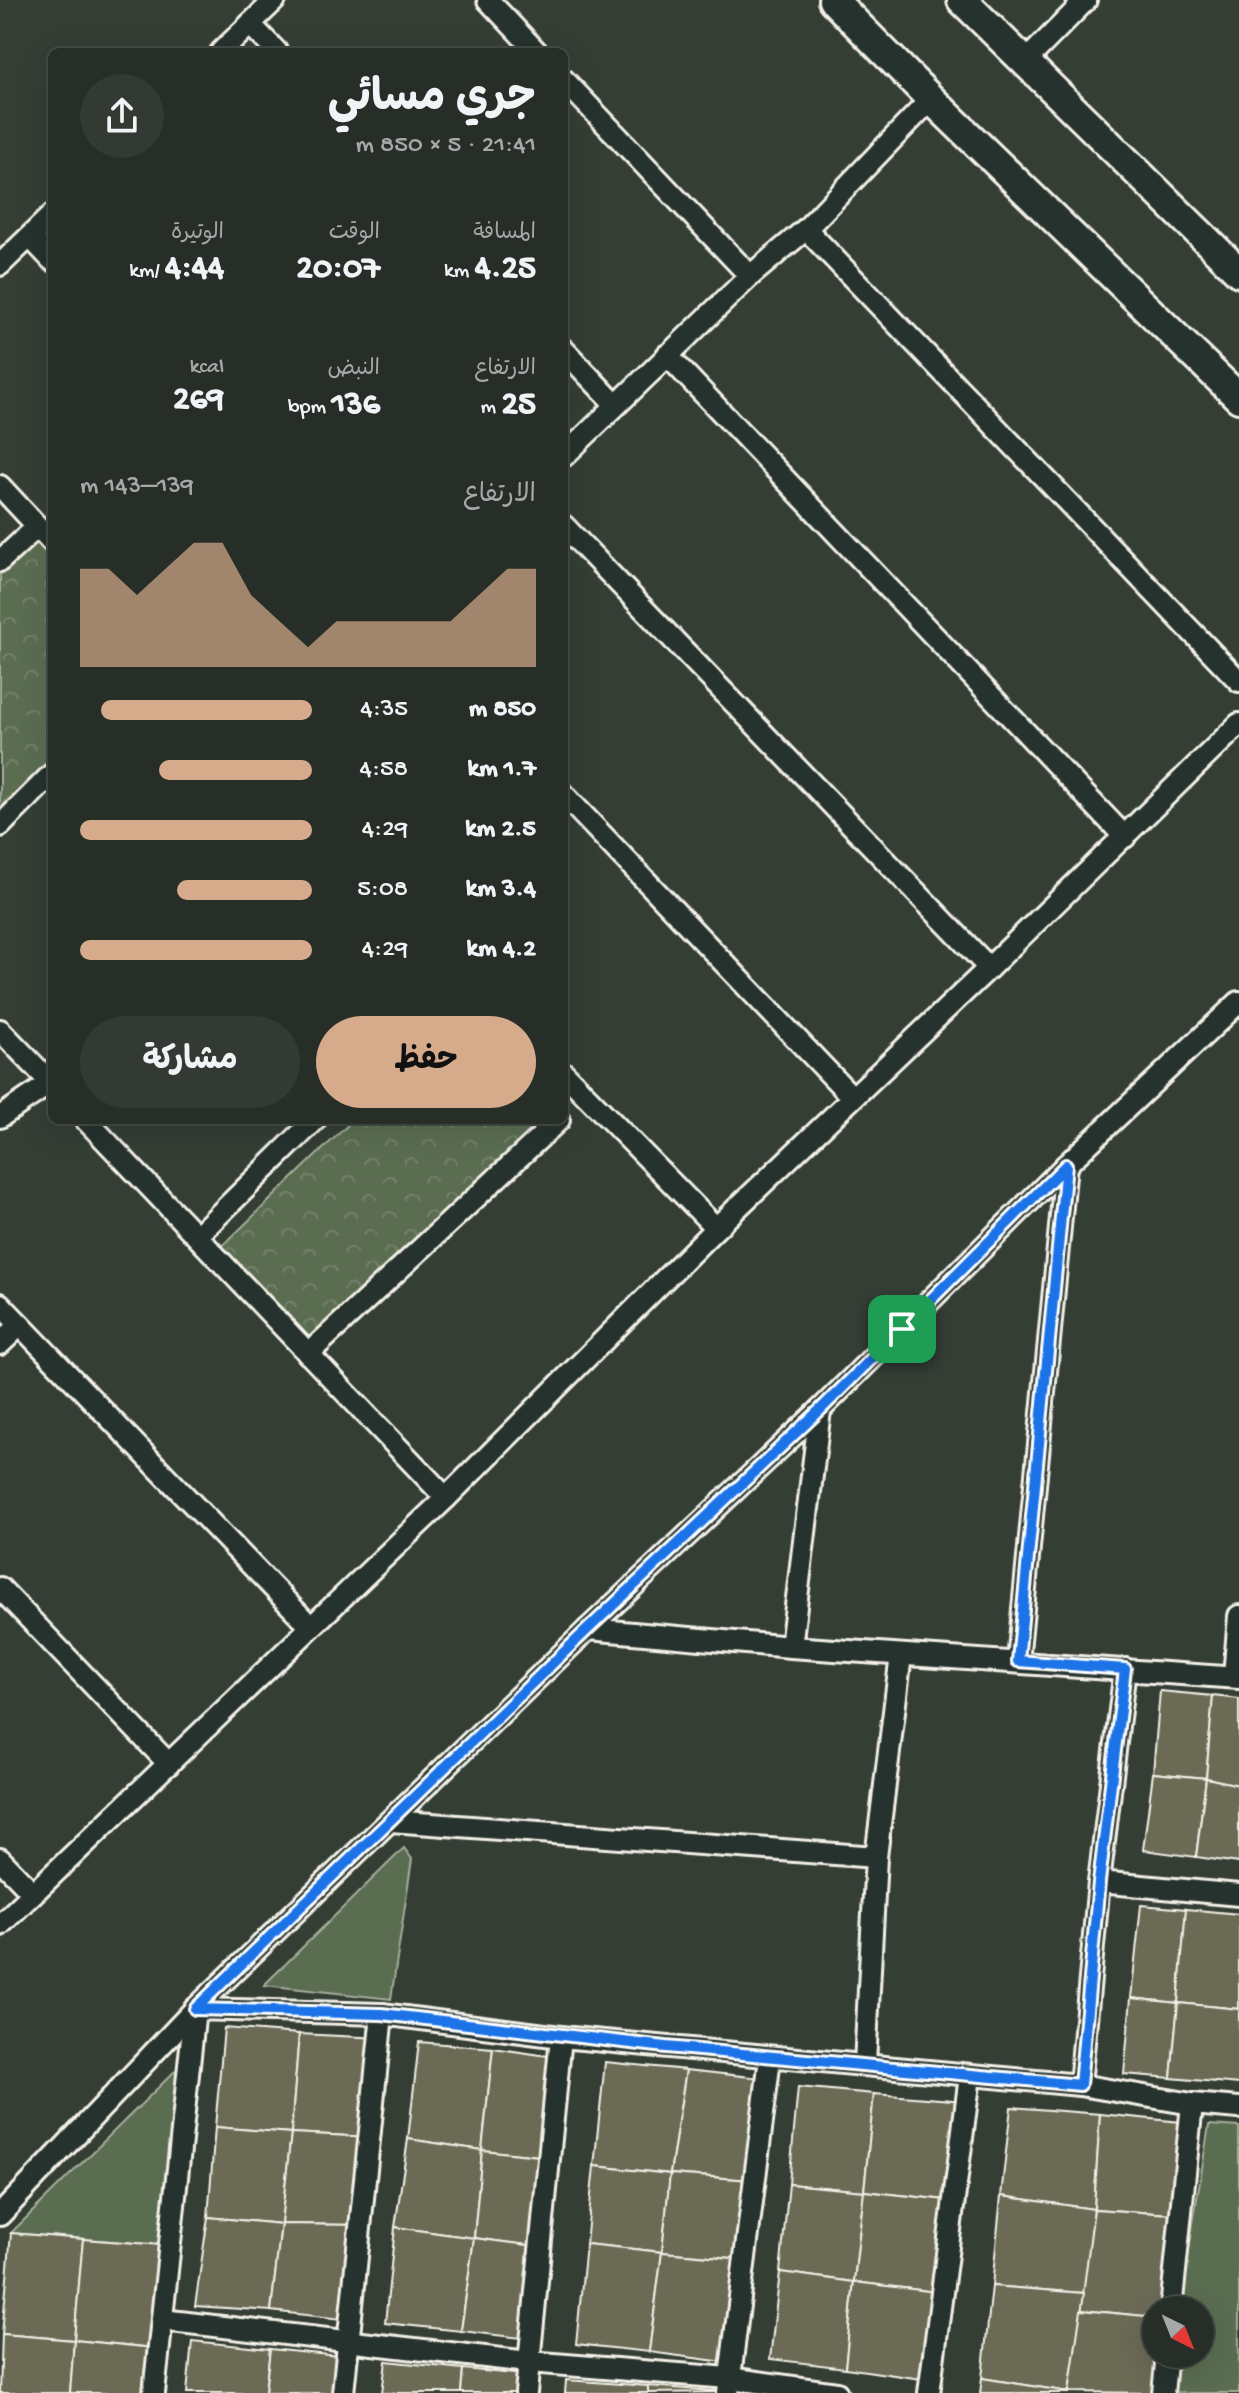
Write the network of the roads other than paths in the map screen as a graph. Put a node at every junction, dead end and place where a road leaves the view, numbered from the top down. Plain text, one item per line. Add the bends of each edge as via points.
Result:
1 (275, 0) edge
2 (488, 0) edge
3 (833, 0) edge
4 (962, 0) edge
5 (1086, 0) edge
6 (250, 24) junction
7 (225, 48) edge
8 (273, 48) edge
9 (533, 48) edge
10 (1025, 62) junction
11 (568, 84) edge
12 (931, 99) junction
13 (48, 219) edge
14 (806, 229) junction
15 (30, 237) junction
16 (48, 256) edge
17 (0, 265) edge
18 (1239, 272) edge
19 (750, 276) junction
20 (568, 354) edge
21 (667, 355) junction
22 (1239, 398) edge
23 (616, 405) junction
24 (568, 452) edge
25 (0, 486) edge
26 (37, 527) junction
27 (568, 530) edge
28 (48, 538) edge
29 (0, 561) edge
30 (1239, 681) edge
31 (1239, 724) edge
32 (48, 778) edge
33 (568, 799) edge
34 (0, 826) edge
35 (1125, 837) junction
36 (989, 968) junction
37 (1239, 1002) edge
38 (0, 1030) edge
39 (568, 1077) edge
40 (48, 1080) edge
41 (48, 1085) edge
42 (585, 1095) junction
43 (852, 1097) junction
44 (568, 1111) edge
45 (0, 1117) edge
46 (90, 1124) edge
47 (311, 1124) edge
48 (555, 1124) edge
49 (1066, 1165) junction
50 (716, 1228) junction
51 (197, 1236) junction
52 (0, 1304) edge
53 (20, 1325) junction
54 (0, 1344) edge
55 (308, 1354) junction
56 (820, 1410) junction
57 (446, 1498) junction
58 (0, 1588) edge
59 (1239, 1616) edge
60 (311, 1627) junction
61 (588, 1629) junction
62 (791, 1647) junction
63 (901, 1655) junction
64 (1018, 1661) junction
65 (1125, 1669) junction
66 (1236, 1677) edge
67 (169, 1764) junction
68 (391, 1821) junction
69 (876, 1857) junction
70 (0, 1859) edge
71 (1099, 1882) junction
72 (33, 1893) junction
73 (1239, 1895) edge
74 (0, 1925) edge
75 (195, 2009) junction
76 (382, 2014) junction
77 (561, 2037) junction
78 (770, 2058) junction
79 (865, 2064) junction
80 (970, 2076) junction
81 (1080, 2085) junction
82 (1192, 2104) junction
83 (1239, 2108) edge
84 (0, 2215) edge
85 (1172, 2296) edge
86 (162, 2320) junction
87 (348, 2340) junction
88 (529, 2362) junction
89 (1166, 2368) edge
90 (729, 2386) edge
91 (154, 2393) edge
92 (343, 2393) edge
93 (526, 2393) edge
94 (837, 2393) edge
95 (929, 2393) edge
96 (1163, 2393) edge

1 - 6 street
2 - 9 street
3 - 12 main road
4 - 10 main road
5 - 10 street
6 - 7 street
6 - 8 street
10 - 18 main road
11 - 19 street
12 - 14 street
12 - 22 main road
13 - 15 street
14 - 19 street
14 - 30 street
15 - 16 street
15 - 17 street
19 - 21 street
20 - 23 street
21 - 23 street
21 - 35 street
23 - 24 street
25 - 26 street
26 - 28 street
26 - 29 street
27 - 36 street
31 - 35 street
32 - 34 street
33 - 43 street
35 - 36 street
36 - 43 street
37 - 49 street
38 - 40 street
39 - 42 street
41 - 45 street
42 - 44 street
42 - 50 street
43 - 50 street
46 - 51 street
47 - 51 street
48 - 55 street
49 - 56 street
49 - 64 street
50 - 57 street
51 - 55 street
52 - 53 street
53 - 54 street
53 - 60 street
55 - 57 street
56 - 61 street
56 - 62 street
57 - 60 street
58 - 67 street
59 - 66 street
60 - 67 street
61 - 62 street
61 - 68 street
62 - 63 street
63 - 64 street
63 - 69 street
64 - 65 street
65 - 66 street
65 - 71 street
67 - 72 street
68 - 69 street
68 - 75 street
69 - 79 street
70 - 72 street
71 - 73 street
71 - 81 street
72 - 74 street
75 - 76 street
75 - 84 street
75 - 86 street
76 - 77 street
76 - 87 street
77 - 78 street
77 - 88 street
78 - 79 street
78 - 90 street
79 - 80 street
80 - 81 street
80 - 95 street
81 - 82 street
82 - 83 street
82 - 85 street
86 - 87 street
86 - 91 street
87 - 88 street
87 - 92 street
88 - 90 street
88 - 93 street
89 - 96 street
90 - 94 street

